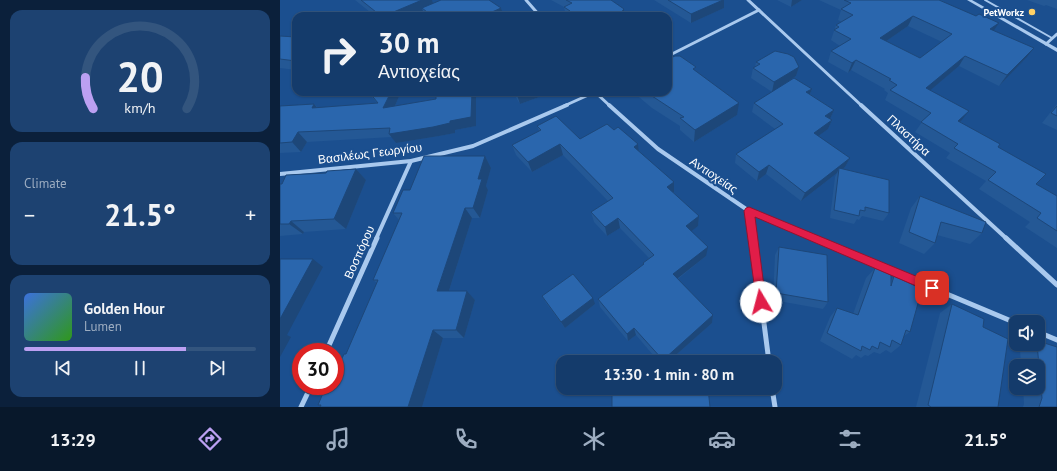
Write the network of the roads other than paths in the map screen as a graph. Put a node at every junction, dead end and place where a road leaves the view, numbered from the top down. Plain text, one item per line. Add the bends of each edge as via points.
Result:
1 (526, 0) edge
2 (748, 0) edge
3 (969, 0) edge
4 (985, 0) edge
5 (759, 10) junction
6 (536, 12) edge
7 (1057, 34) edge
8 (1052, 38) junction
9 (1046, 44) junction
10 (1057, 50) edge
11 (672, 54) edge
12 (586, 96) edge
13 (599, 96) edge
14 (411, 161) junction
15 (280, 174) edge
16 (749, 211) junction
17 (1057, 285) edge
18 (1009, 320) edge
19 (1045, 335) edge
20 (1057, 340) edge
21 (330, 343) edge
22 (768, 355) edge
23 (306, 395) edge
24 (773, 395) edge
25 (301, 407) edge
26 (774, 407) edge

1 - 6 street
2 - 5 street, Πλαστήρα
3 - 9 street
4 - 8 lane
5 - 11 street
5 - 17 street, Πλαστήρα
7 - 8 street
8 - 9 street
9 - 10 street
12 - 14 street, Βασιλέως Γεωργίου via 474,146
13 - 16 street, Αντιοχείας via 658,149
14 - 15 street, Βασιλέως Γεωργίου
14 - 21 street, Βοσπόρου
16 - 18 street, Αντιοχείας
16 - 22 street
19 - 20 street
23 - 25 street
24 - 26 street

